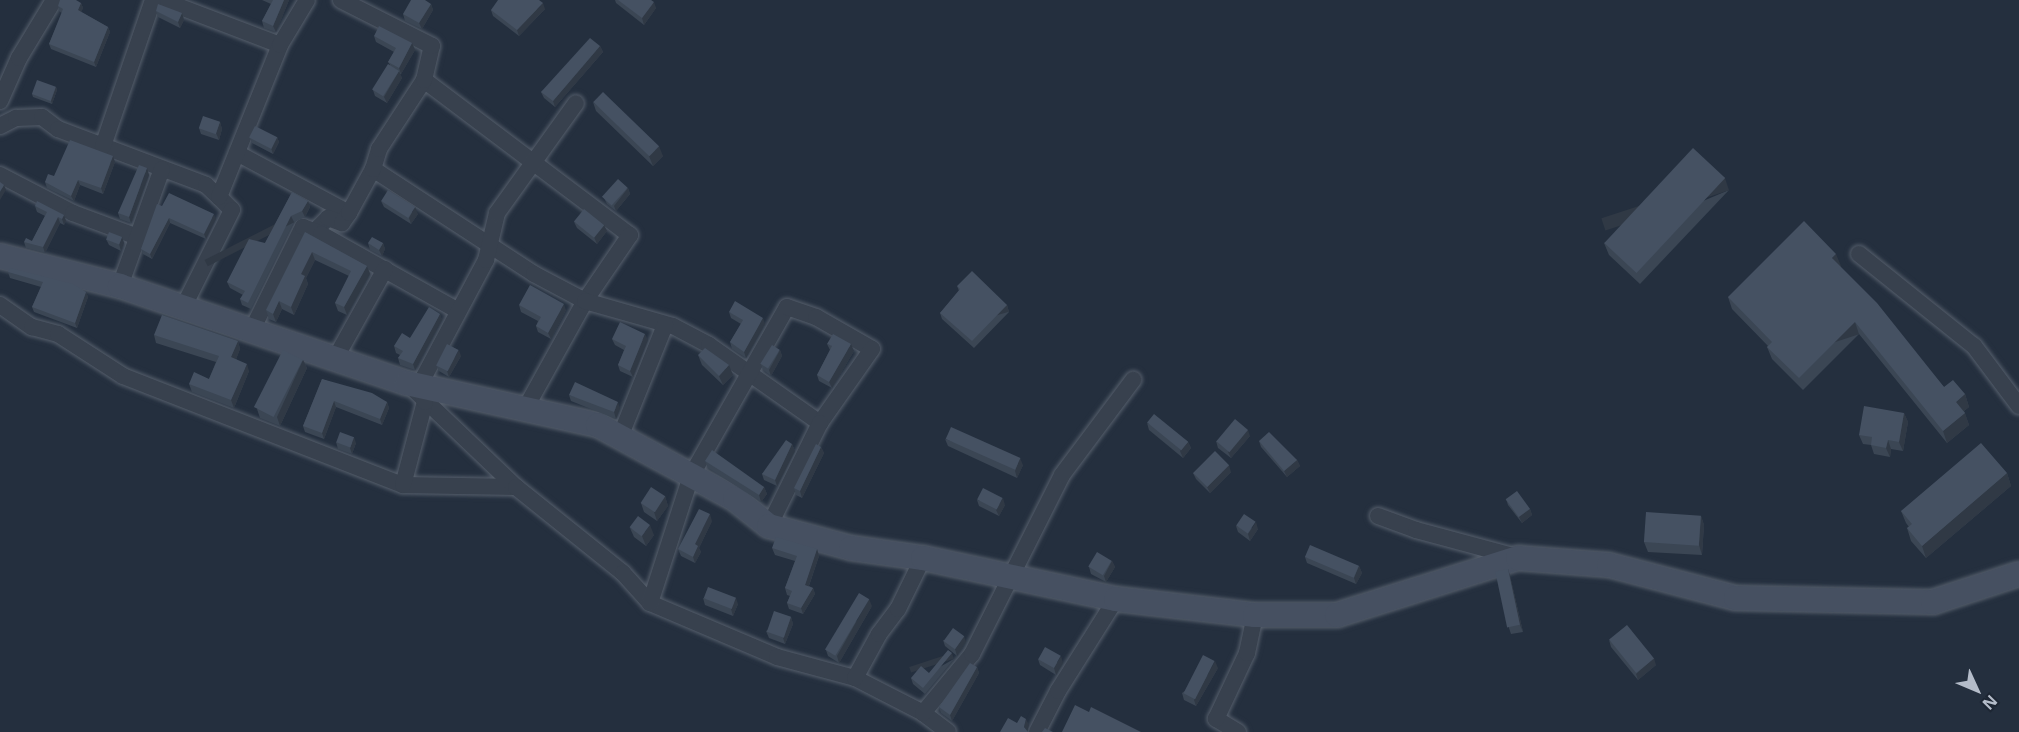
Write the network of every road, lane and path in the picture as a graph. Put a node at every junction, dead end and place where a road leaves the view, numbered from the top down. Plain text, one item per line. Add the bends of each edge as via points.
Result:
1 (54, 0) edge
2 (153, 0) edge
3 (162, 0) edge
4 (307, 0) edge
5 (341, 0) edge
6 (280, 45) junction
7 (424, 80) junction
8 (0, 101) edge
9 (576, 103) dead end
10 (0, 126) edge
11 (103, 146) junction
12 (237, 153) junction
13 (536, 162) junction
14 (162, 169) junction
15 (373, 170) junction
16 (0, 175) edge
17 (219, 197) junction
18 (349, 213) junction
19 (314, 232) junction
20 (135, 236) junction
21 (487, 245) junction
22 (1859, 254) dead end
23 (0, 256) edge
24 (385, 269) junction
25 (120, 286) junction
26 (585, 301) junction
27 (0, 305) edge
28 (183, 308) junction
29 (458, 311) junction
30 (664, 325) junction
31 (252, 330) junction
32 (335, 359) junction
33 (749, 375) junction
34 (1133, 380) dead end
35 (417, 390) junction
36 (2019, 405) edge
37 (524, 411) junction
38 (820, 423) junction
39 (620, 437) junction
40 (692, 476) junction
41 (403, 485) junction
42 (516, 487) junction
43 (1377, 516) dead end
44 (769, 526) junction
45 (923, 558) junction
46 (1518, 558) junction
47 (2019, 574) edge
48 (1013, 577) junction
49 (1116, 599) junction
50 (650, 603) junction
51 (1255, 615) junction
52 (855, 678) junction
53 (923, 713) junction
54 (948, 732) edge
55 (1037, 732) edge
56 (1238, 732) edge

1 - 8 street via 19,58
2 - 11 street
3 - 6 street
4 - 6 street
5 - 7 street via 432,46
6 - 12 street
7 - 13 street
7 - 15 street via 379,149
9 - 13 street
10 - 11 street via 16,118 42,117 58,129
11 - 14 street
12 - 17 street
12 - 18 street
13 - 21 street via 497,213
13 - 26 street via 630,235
14 - 17 street via 206,185
14 - 20 street
15 - 18 street
15 - 21 street
16 - 20 street via 73,213
17 - 28 street via 232,210
18 - 19 street via 342,223 328,218
19 - 24 street
19 - 31 street via 303,227
20 - 25 street
21 - 26 street
21 - 29 street via 486,260
22 - 36 street via 1974,346
23 - 25 street
24 - 29 street
24 - 32 street
25 - 28 street
26 - 30 street
26 - 37 street
27 - 41 street via 33,327 58,334 123,376
28 - 31 street
29 - 35 street
30 - 33 street via 674,326 709,345
30 - 39 street
31 - 32 street
32 - 35 street
33 - 38 street
33 - 38 street via 787,307 816,317 872,349
33 - 40 street
34 - 48 street via 1062,475
35 - 37 street
35 - 41 street
35 - 42 street
37 - 39 street via 598,425
38 - 44 street
39 - 40 street
40 - 44 street via 735,499
40 - 50 street
41 - 42 street
42 - 50 street via 623,573
43 - 46 street
44 - 45 street via 851,548
45 - 48 street
45 - 52 street
46 - 47 street via 1609,565 1736,598 1933,602
46 - 51 street via 1337,615
48 - 49 street
48 - 53 street via 972,654
49 - 51 street
49 - 55 street
50 - 52 street via 777,657
51 - 56 street via 1247,653 1216,718
52 - 53 street
53 - 54 street

